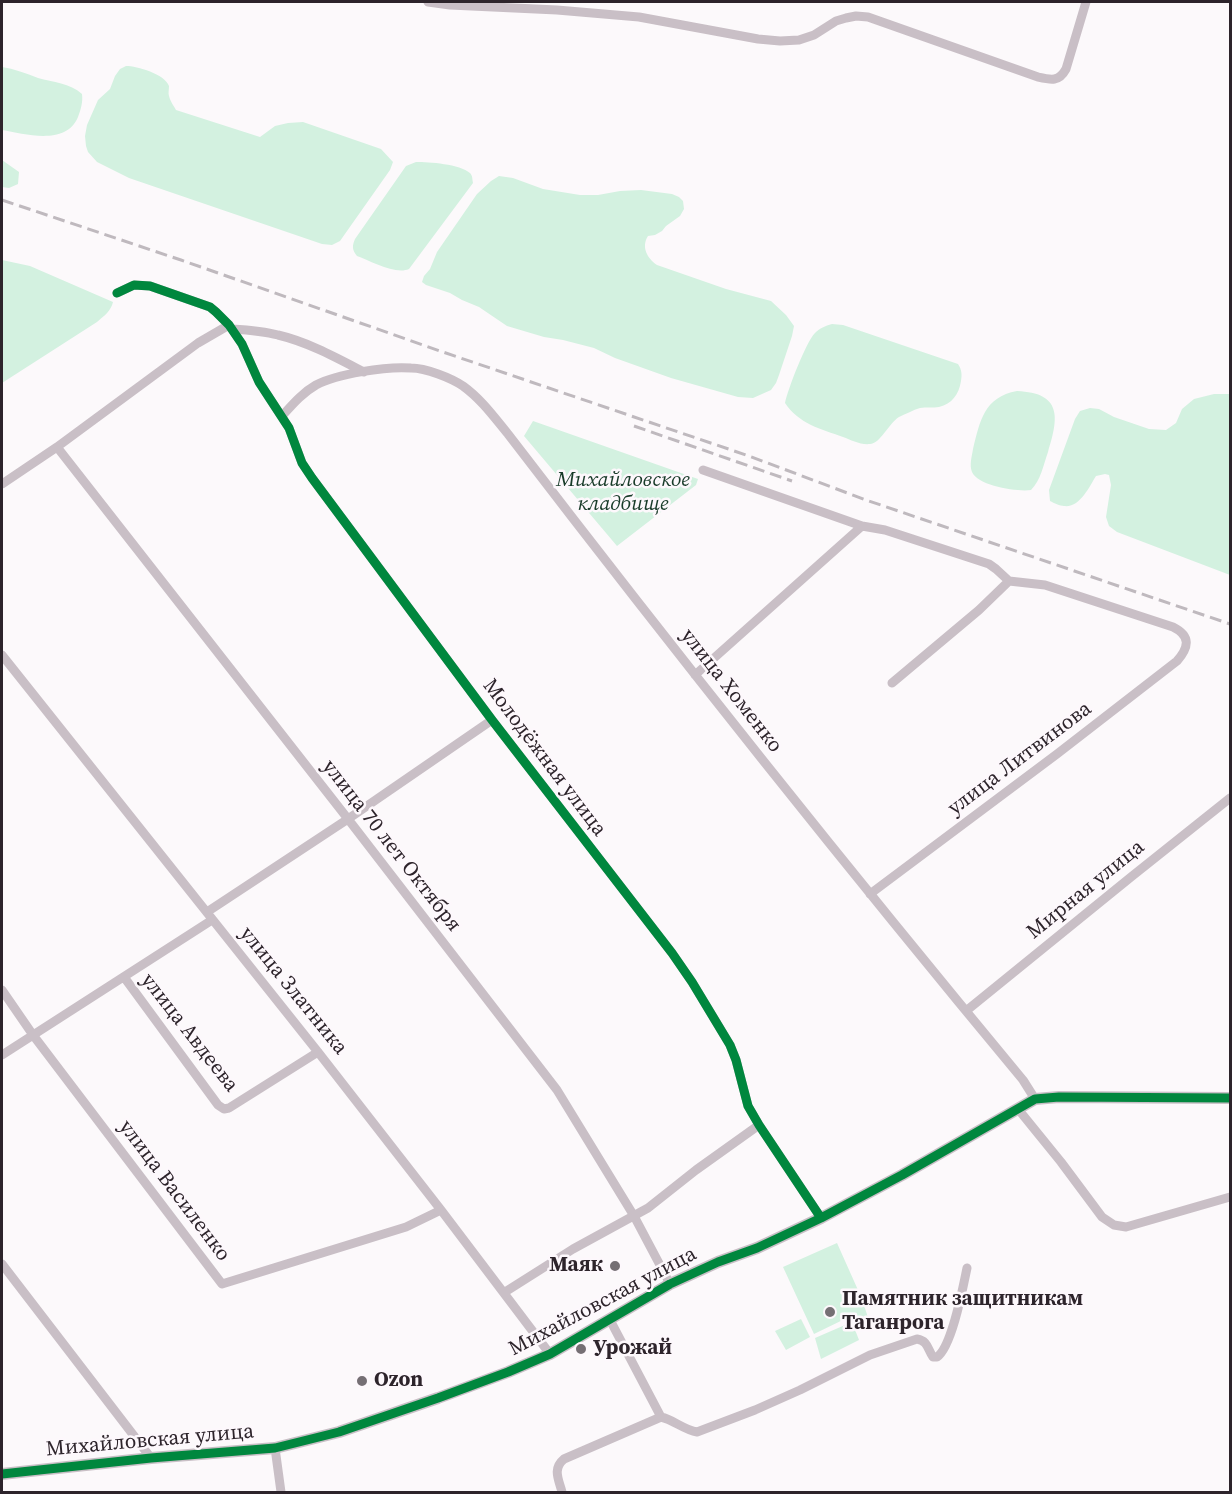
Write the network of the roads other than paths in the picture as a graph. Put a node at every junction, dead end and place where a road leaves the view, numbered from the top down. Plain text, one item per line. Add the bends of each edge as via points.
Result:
1 (428, 2) edge
2 (1086, 2) edge
3 (117, 293) dead end
4 (231, 327) junction
5 (364, 372) junction
6 (282, 416) junction
7 (57, 447) junction
8 (703, 470) dead end
9 (2, 484) edge
10 (862, 526) junction
11 (1009, 581) junction
12 (2, 655) edge
13 (695, 675) junction
14 (892, 682) dead end
15 (492, 720) junction
16 (1230, 798) edge
17 (348, 819) junction
18 (870, 894) junction
19 (210, 916) junction
20 (124, 977) junction
21 (2, 990) edge
22 (966, 1011) junction
23 (33, 1035) junction
24 (318, 1052) junction
25 (2, 1055) edge
26 (1230, 1098) edge
27 (1035, 1100) junction
28 (1018, 1109) junction
29 (759, 1125) junction
30 (1230, 1197) edge
31 (441, 1210) junction
32 (634, 1216) junction
33 (821, 1218) junction
34 (2, 1264) edge
35 (967, 1268) dead end
36 (670, 1284) junction
37 (504, 1292) junction
38 (610, 1320) junction
39 (550, 1354) junction
40 (661, 1417) junction
41 (275, 1448) junction
42 (151, 1458) junction
43 (2, 1474) edge
44 (281, 1492) edge
45 (562, 1492) edge

1 - 2 street via 639,17 780,41 814,35 846,18 868,17 1053,79 1066,69
3 - 4 street via 134,285 150,286 210,307
4 - 5 street via 281,336
4 - 6 street, Молодёжная улица via 259,382
4 - 7 street via 198,343
5 - 6 street, улица Хоменко via 334,377 316,385
5 - 13 street, улица Хоменко via 425,370 456,382 480,400
6 - 15 street, Молодёжная улица via 302,464
7 - 9 street
7 - 17 street, улица 70 лет Октября
8 - 10 street
10 - 11 street via 989,564
10 - 13 street
11 - 14 street
11 - 18 street, улица Литвинова via 1045,585 1173,627 1183,634 1187,646 1168,668
12 - 19 street, улица Златника
13 - 18 street, улица Хоменко
15 - 17 street
15 - 29 street, Молодёжная улица via 692,982 730,1045 748,1106
16 - 22 street, Мирная улица
17 - 19 street
17 - 32 street, улица 70 лет Октября via 557,1090
18 - 22 street, улица Хоменко
19 - 20 street
19 - 24 street, улица Златника
20 - 23 street
20 - 24 street, улица Авдеева via 224,1109
21 - 23 street, улица Василенко
22 - 27 street, улица Хоменко
23 - 25 street
23 - 31 street, улица Василенко via 222,1284 406,1227
24 - 31 street, улица Златника
26 - 27 street, Михайловская улица
27 - 28 street, Михайловская улица
28 - 30 street via 1102,1217 1114,1225 1126,1227
28 - 33 street, Михайловская улица
29 - 32 street
29 - 33 street, Молодёжная улица
31 - 37 street, улица Златника
32 - 36 street, улица 70 лет Октября
32 - 37 street
33 - 36 street, Михайловская улица
34 - 42 street
35 - 40 street via 951,1331 937,1358 927,1344 916,1339 870,1355 800,1390 697,1432
36 - 38 street, Михайловская улица
37 - 39 street, улица Златника
38 - 39 street, Михайловская улица
38 - 40 street
39 - 41 street, Михайловская улица via 339,1432
40 - 45 street via 564,1459 556,1471
41 - 42 street, Михайловская улица
41 - 44 street
42 - 43 street, Михайловская улица

